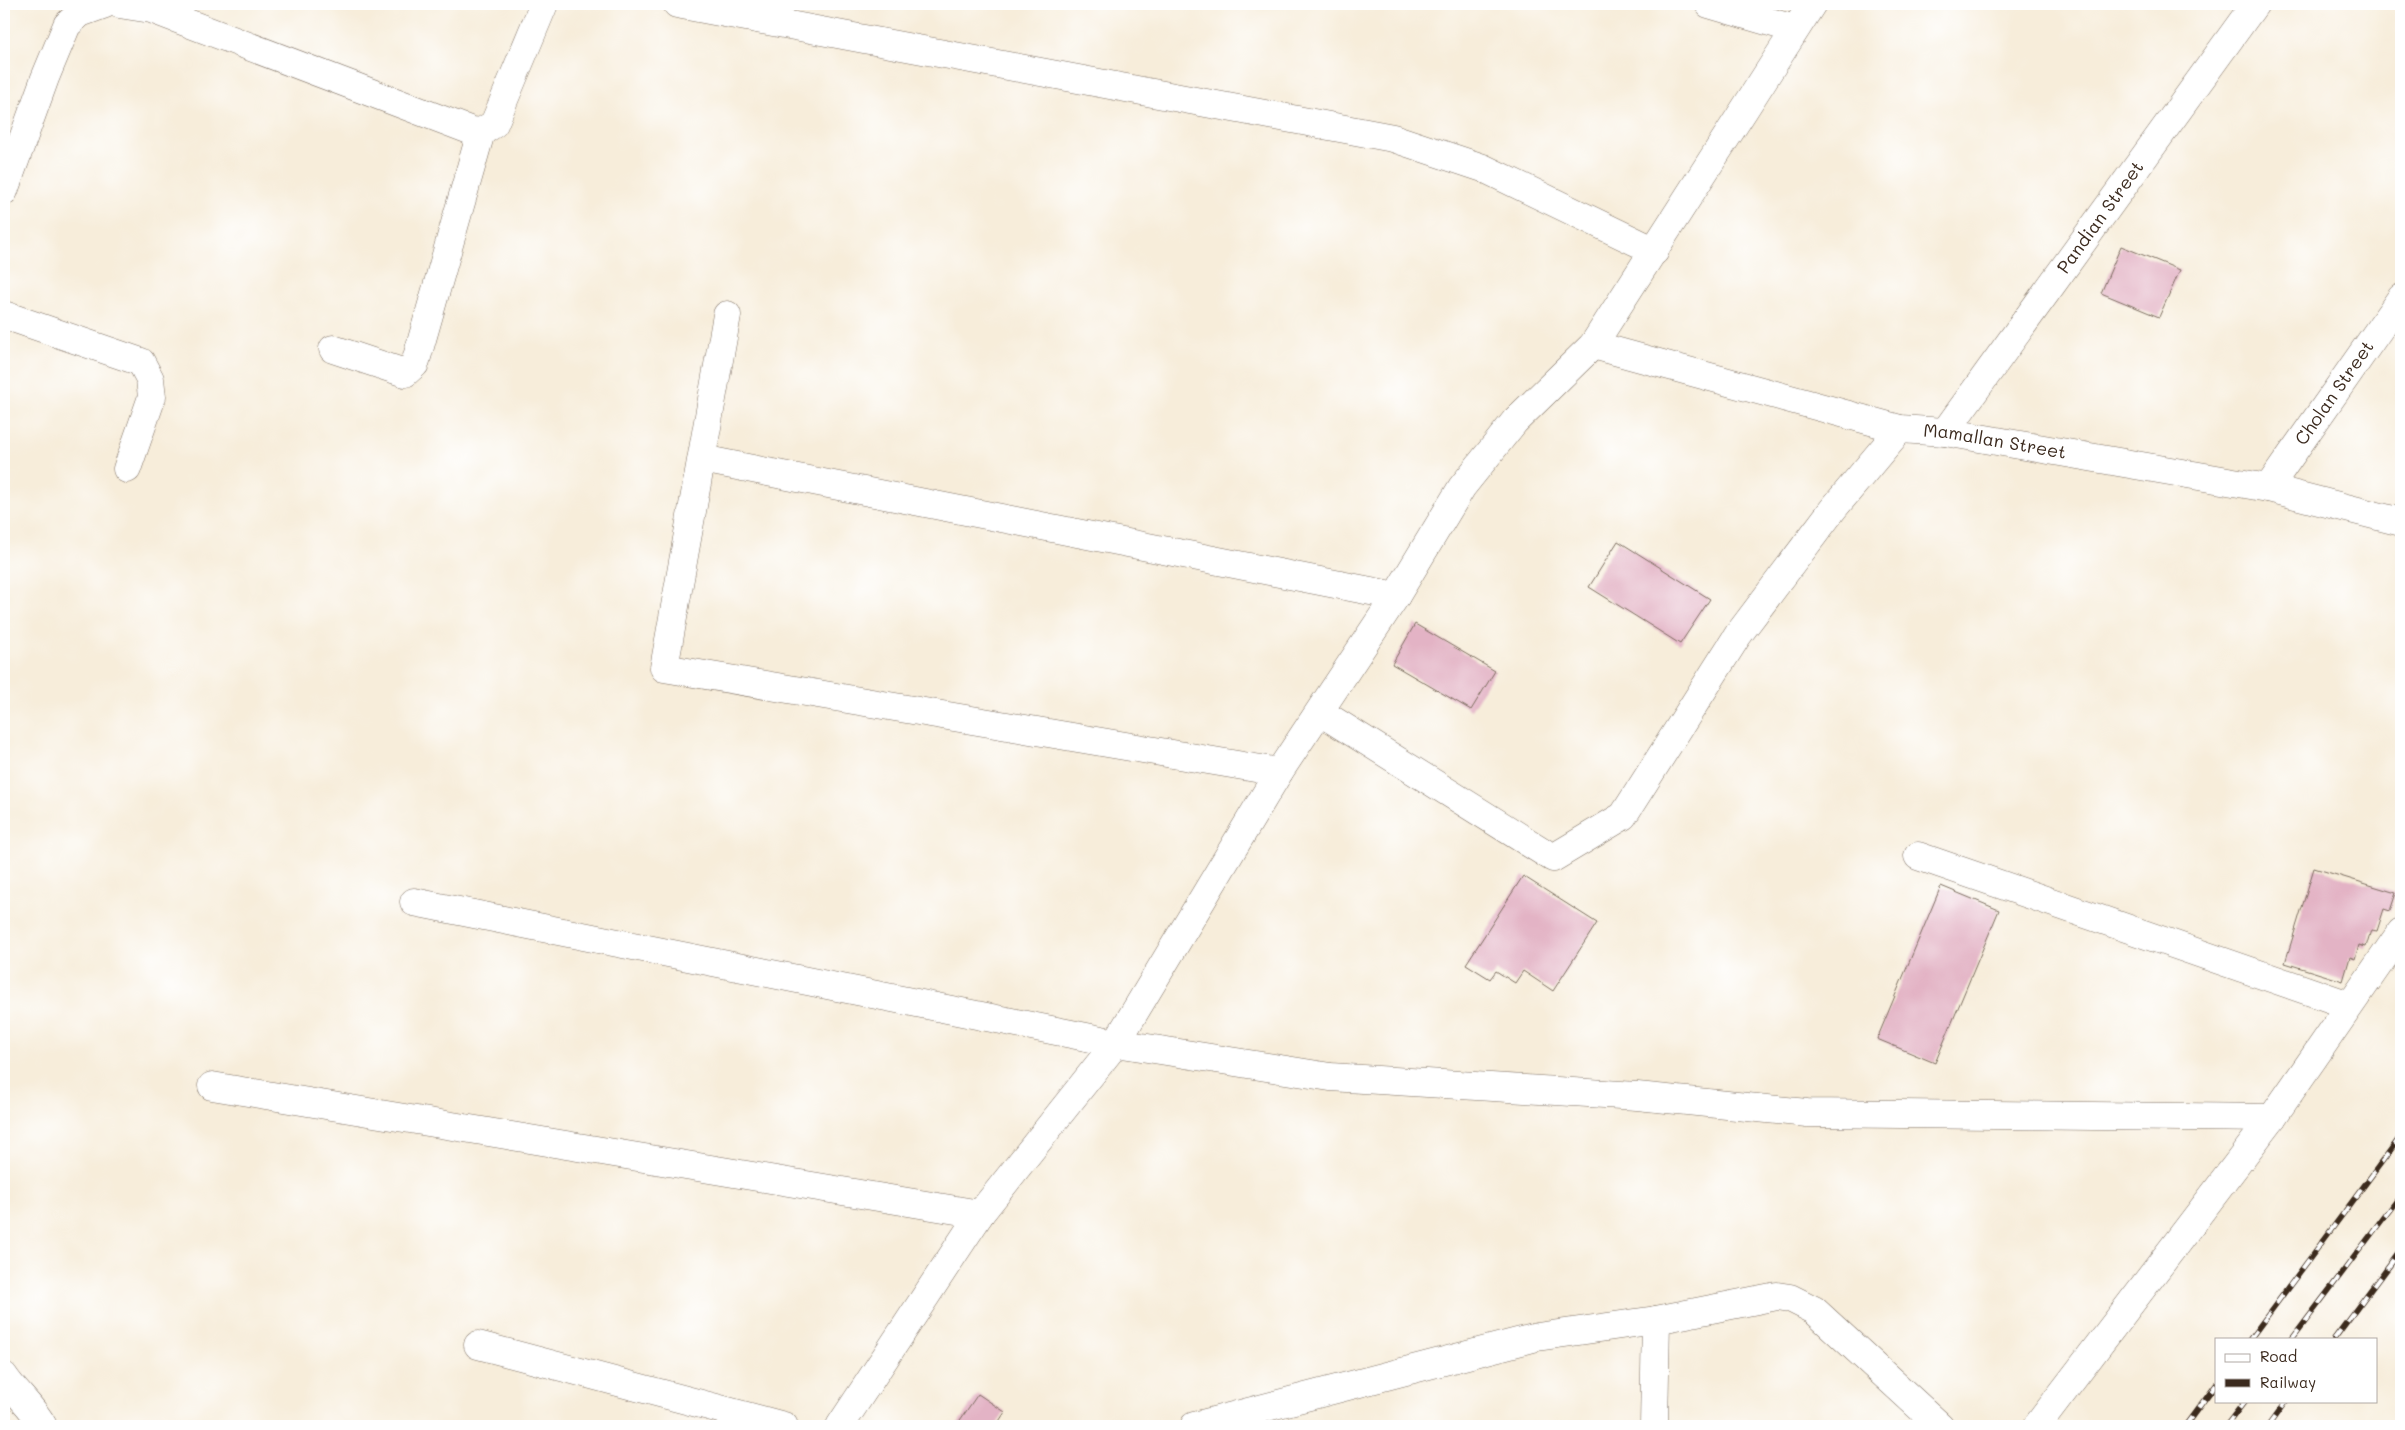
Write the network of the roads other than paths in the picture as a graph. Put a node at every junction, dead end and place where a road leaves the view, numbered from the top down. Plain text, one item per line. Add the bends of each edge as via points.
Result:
1 (104, 4) edge
2 (119, 4) edge
3 (544, 4) edge
4 (678, 4) edge
5 (1709, 4) edge
6 (1812, 4) edge
7 (2255, 4) edge
8 (1794, 29) junction
9 (481, 132) junction
10 (4, 191) edge
11 (1655, 251) junction
12 (2401, 298) edge
13 (4, 315) edge
14 (727, 315) dead end
15 (1593, 345) junction
16 (332, 349) dead end
17 (1900, 429) junction
18 (1945, 432) junction
19 (702, 460) junction
20 (128, 469) dead end
21 (2268, 488) junction
22 (2401, 522) edge
23 (1396, 596) junction
24 (1320, 712) junction
25 (1279, 772) junction
26 (1918, 856) dead end
27 (414, 902) dead end
28 (2401, 932) edge
29 (2349, 1005) junction
30 (1116, 1043) junction
31 (212, 1086) dead end
32 (2272, 1118) junction
33 (980, 1214) junction
34 (1656, 1320) junction
35 (478, 1345) dead end
36 (4, 1376) edge
37 (43, 1426) edge
38 (784, 1426) edge
39 (840, 1426) edge
40 (1194, 1426) edge
41 (1654, 1426) edge
42 (1940, 1426) edge
43 (2037, 1426) edge

1 - 10 street via 80,13 67,25
2 - 9 street via 151,9 387,100
3 - 9 street via 494,124
4 - 11 street via 1392,138 1483,168
5 - 8 street
6 - 8 street
7 - 18 street, Pandian Street
8 - 11 street
9 - 16 street via 415,364 405,373
11 - 15 street
12 - 21 street, Cholan Street
13 - 20 street via 141,362 150,379 152,397
14 - 19 street
15 - 17 street, Mamallan Street
15 - 23 street via 1515,421 1462,487
17 - 18 street, Mamallan Street
17 - 24 street via 1833,509 1738,635 1622,816 1552,858
18 - 21 street, Mamallan Street
19 - 23 street
19 - 25 street via 664,668
21 - 22 street, Mamallan Street
23 - 24 street
24 - 25 street
25 - 30 street
26 - 29 street
27 - 30 street
28 - 29 street
29 - 32 street
30 - 32 street via 1330,1077 1637,1096 1808,1113
30 - 33 street
31 - 33 street
32 - 43 street
33 - 39 street
34 - 40 street via 1537,1337
34 - 41 street
34 - 42 street via 1777,1296 1790,1298 1814,1310
35 - 38 street
36 - 37 street

